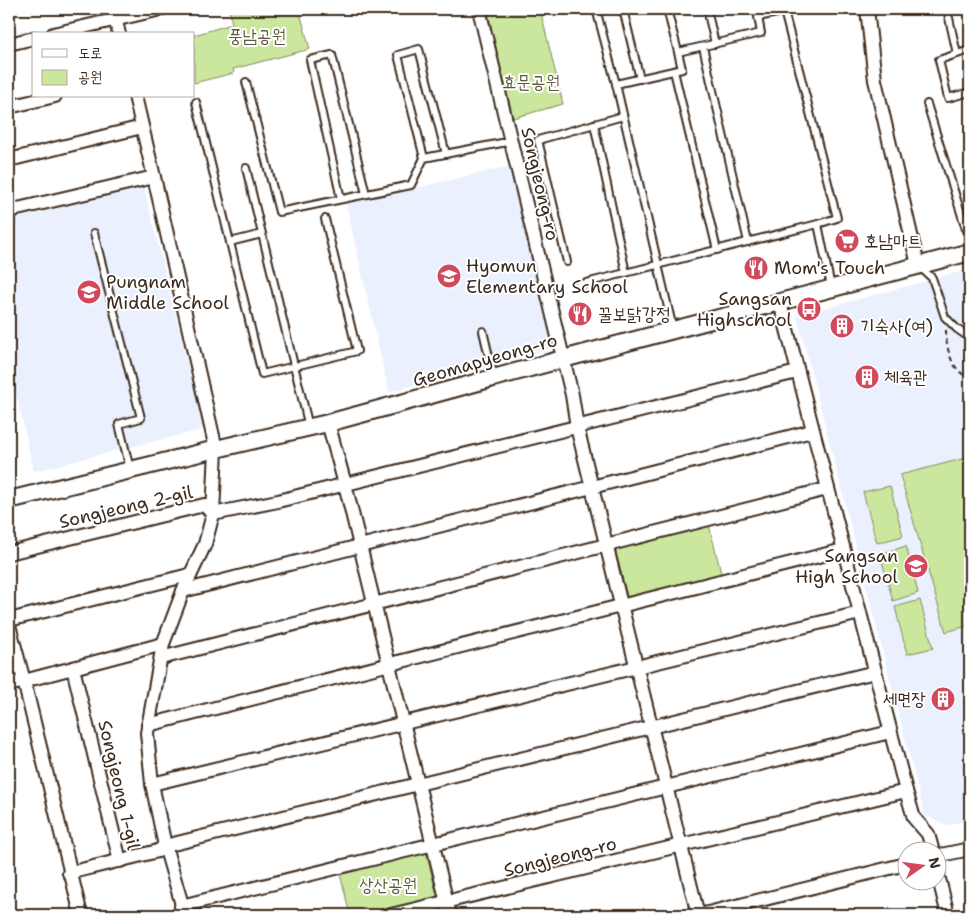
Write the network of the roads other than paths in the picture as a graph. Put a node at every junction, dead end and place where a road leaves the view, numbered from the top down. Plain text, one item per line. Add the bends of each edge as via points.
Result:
1 (161, 9) edge
2 (479, 9) edge
3 (596, 9) edge
4 (623, 9) edge
5 (667, 9) edge
6 (707, 9) edge
7 (796, 9) edge
8 (867, 9) edge
9 (947, 9) edge
10 (765, 12) edge
11 (784, 12) junction
12 (114, 14) edge
13 (59, 32) edge
14 (118, 32) edge
15 (32, 38) edge
16 (9, 44) edge
17 (715, 44) junction
18 (703, 46) junction
19 (970, 50) edge
20 (678, 52) junction
21 (957, 54) junction
22 (674, 71) junction
23 (640, 79) junction
24 (246, 82) dead end
25 (616, 84) junction
26 (970, 92) edge
27 (47, 98) edge
28 (135, 98) edge
29 (196, 102) dead end
30 (927, 104) dead end
31 (9, 107) edge
32 (623, 116) junction
33 (594, 124) junction
34 (142, 127) junction
35 (512, 141) junction
36 (446, 154) junction
37 (424, 158) junction
38 (9, 160) edge
39 (246, 168) dead end
40 (154, 177) junction
41 (366, 194) junction
42 (341, 199) junction
43 (9, 211) edge
44 (325, 219) dead end
45 (818, 224) junction
46 (968, 226) edge
47 (94, 233) dead end
48 (262, 234) junction
49 (230, 242) junction
50 (748, 242) junction
51 (970, 242) edge
52 (718, 250) junction
53 (970, 252) edge
54 (567, 262) dead end
55 (659, 265) junction
56 (918, 266) junction
57 (626, 273) junction
58 (578, 285) dead end
59 (832, 288) junction
60 (780, 302) junction
61 (945, 317) junction
62 (673, 330) junction
63 (483, 331) dead end
64 (970, 333) edge
65 (970, 338) edge
66 (563, 359) junction
67 (295, 366) junction
68 (797, 372) junction
69 (494, 379) junction
70 (328, 423) junction
71 (577, 427) junction
72 (310, 428) junction
73 (812, 431) junction
74 (216, 449) junction
75 (130, 470) junction
76 (344, 484) junction
77 (592, 487) junction
78 (827, 489) junction
79 (9, 500) edge
80 (213, 514) junction
81 (360, 545) junction
82 (606, 545) junction
83 (843, 550) junction
84 (9, 553) edge
85 (189, 575) junction
86 (183, 590) junction
87 (374, 604) junction
88 (622, 606) junction
89 (860, 613) junction
90 (9, 620) edge
91 (9, 626) edge
92 (163, 644) junction
93 (161, 658) junction
94 (389, 664) junction
95 (637, 667) junction
96 (73, 668) junction
97 (875, 672) junction
98 (24, 681) junction
99 (9, 685) edge
100 (403, 723) junction
101 (148, 725) junction
102 (651, 727) junction
103 (890, 732) junction
104 (152, 784) junction
105 (418, 784) junction
106 (666, 788) junction
107 (906, 791) junction
108 (930, 842) edge
109 (433, 844) junction
110 (165, 846) junction
111 (681, 846) junction
112 (970, 849) edge
113 (946, 854) edge
114 (120, 861) junction
115 (896, 866) edge
116 (70, 873) junction
117 (942, 892) edge
118 (447, 902) junction
119 (183, 911) edge
120 (81, 915) edge
121 (391, 915) edge
122 (450, 915) edge
123 (699, 915) edge
124 (948, 915) edge

1 - 12 street
2 - 35 street, Songjeong-ro
3 - 25 lane
4 - 23 lane
5 - 20 lane
6 - 17 lane
7 - 11 lane
8 - 56 street via 875,80
9 - 21 lane
10 - 11 lane
10 - 17 lane via 758,17 761,33
11 - 45 lane via 837,218
12 - 13 street
12 - 14 street
15 - 16 street
17 - 18 lane
18 - 20 lane
18 - 50 lane
19 - 21 lane
20 - 22 lane via 682,69
21 - 26 lane via 939,60 948,98
22 - 23 lane
22 - 52 lane
23 - 25 lane
24 - 42 lane via 279,212
25 - 32 lane
27 - 31 street
28 - 34 street, Songjeong 2-gil
29 - 49 lane
30 - 46 lane
32 - 33 lane
32 - 55 lane
33 - 54 lane via 538,140
33 - 57 lane
34 - 38 street
34 - 40 street, Songjeong 2-gil
35 - 36 lane
35 - 66 street, Songjeong-ro
36 - 37 lane
36 - 37 lane via 419,49 398,55
37 - 41 lane via 411,185
39 - 48 lane
40 - 43 street
40 - 74 street, Songjeong 2-gil
41 - 42 lane
41 - 42 lane via 332,55 310,60
44 - 67 lane via 357,351
45 - 50 lane
45 - 59 lane
46 - 51 lane
47 - 75 lane via 141,418 120,424
48 - 49 lane
48 - 67 lane
49 - 67 lane via 262,374
50 - 52 lane
52 - 55 lane
53 - 56 street, Geomapyeong-ro
55 - 57 lane
55 - 62 lane
56 - 59 street, Geomapyeong-ro
56 - 61 lane via 932,278
57 - 58 lane
59 - 60 street, Geomapyeong-ro
60 - 62 street, Geomapyeong-ro
60 - 68 street
61 - 64 lane
61 - 65 lane
62 - 66 street, Geomapyeong-ro
63 - 69 lane
66 - 69 street, Geomapyeong-ro
66 - 71 street, Songjeong-ro
67 - 72 lane
68 - 71 street
68 - 73 street
69 - 70 street, Geomapyeong-ro
70 - 72 street, Geomapyeong-ro
70 - 76 street
71 - 76 street
71 - 77 street, Songjeong-ro
72 - 74 street, Geomapyeong-ro
73 - 77 street
73 - 78 street
74 - 75 street, Geomapyeong-ro
74 - 80 street, Songjeong 2-gil
75 - 79 street, Geomapyeong-ro
76 - 80 street, Songjeong 2-gil
76 - 81 street
77 - 81 street
77 - 82 street, Songjeong-ro
78 - 82 street
78 - 83 street
80 - 84 street, Songjeong 2-gil via 204,505
80 - 85 street, Songjeong 2-gil via 205,544
81 - 86 street
81 - 87 street
82 - 87 street
82 - 88 street, Songjeong-ro
83 - 88 street
83 - 89 street
85 - 86 street, Songjeong 2-gil
85 - 90 street
86 - 92 street, Songjeong 2-gil
87 - 93 street
87 - 94 street
88 - 94 street
88 - 95 street, Songjeong-ro
89 - 95 street
89 - 97 street
91 - 98 street
92 - 93 street, Songjeong 2-gil
92 - 96 street
93 - 101 street, Songjeong 2-gil
94 - 100 street
94 - 101 street
95 - 100 street
95 - 102 street, Songjeong-ro
96 - 98 street
96 - 114 street, Songjeong 1-gil
97 - 102 street
97 - 103 street
98 - 99 street
98 - 116 street
100 - 104 street
100 - 105 street
101 - 104 street, Songjeong 2-gil
102 - 105 street
102 - 106 street, Songjeong-ro
103 - 106 street
103 - 107 street
104 - 110 street, Songjeong 2-gil
105 - 109 street
105 - 110 street
106 - 109 street
106 - 111 street, Songjeong-ro
107 - 108 street via 914,818 928,834
107 - 111 street, Songjeong-ro
109 - 118 street
109 - 119 street, Songjeong 2-gil via 309,874
110 - 114 street via 158,851
110 - 119 street, Songjeong 2-gil
111 - 118 street, Songjeong-ro
111 - 123 street, Songjeong-ro
112 - 113 street
114 - 116 street, Songjeong 1-gil
115 - 123 street
116 - 120 street
117 - 124 street
118 - 121 street, Songjeong-ro
118 - 122 street

